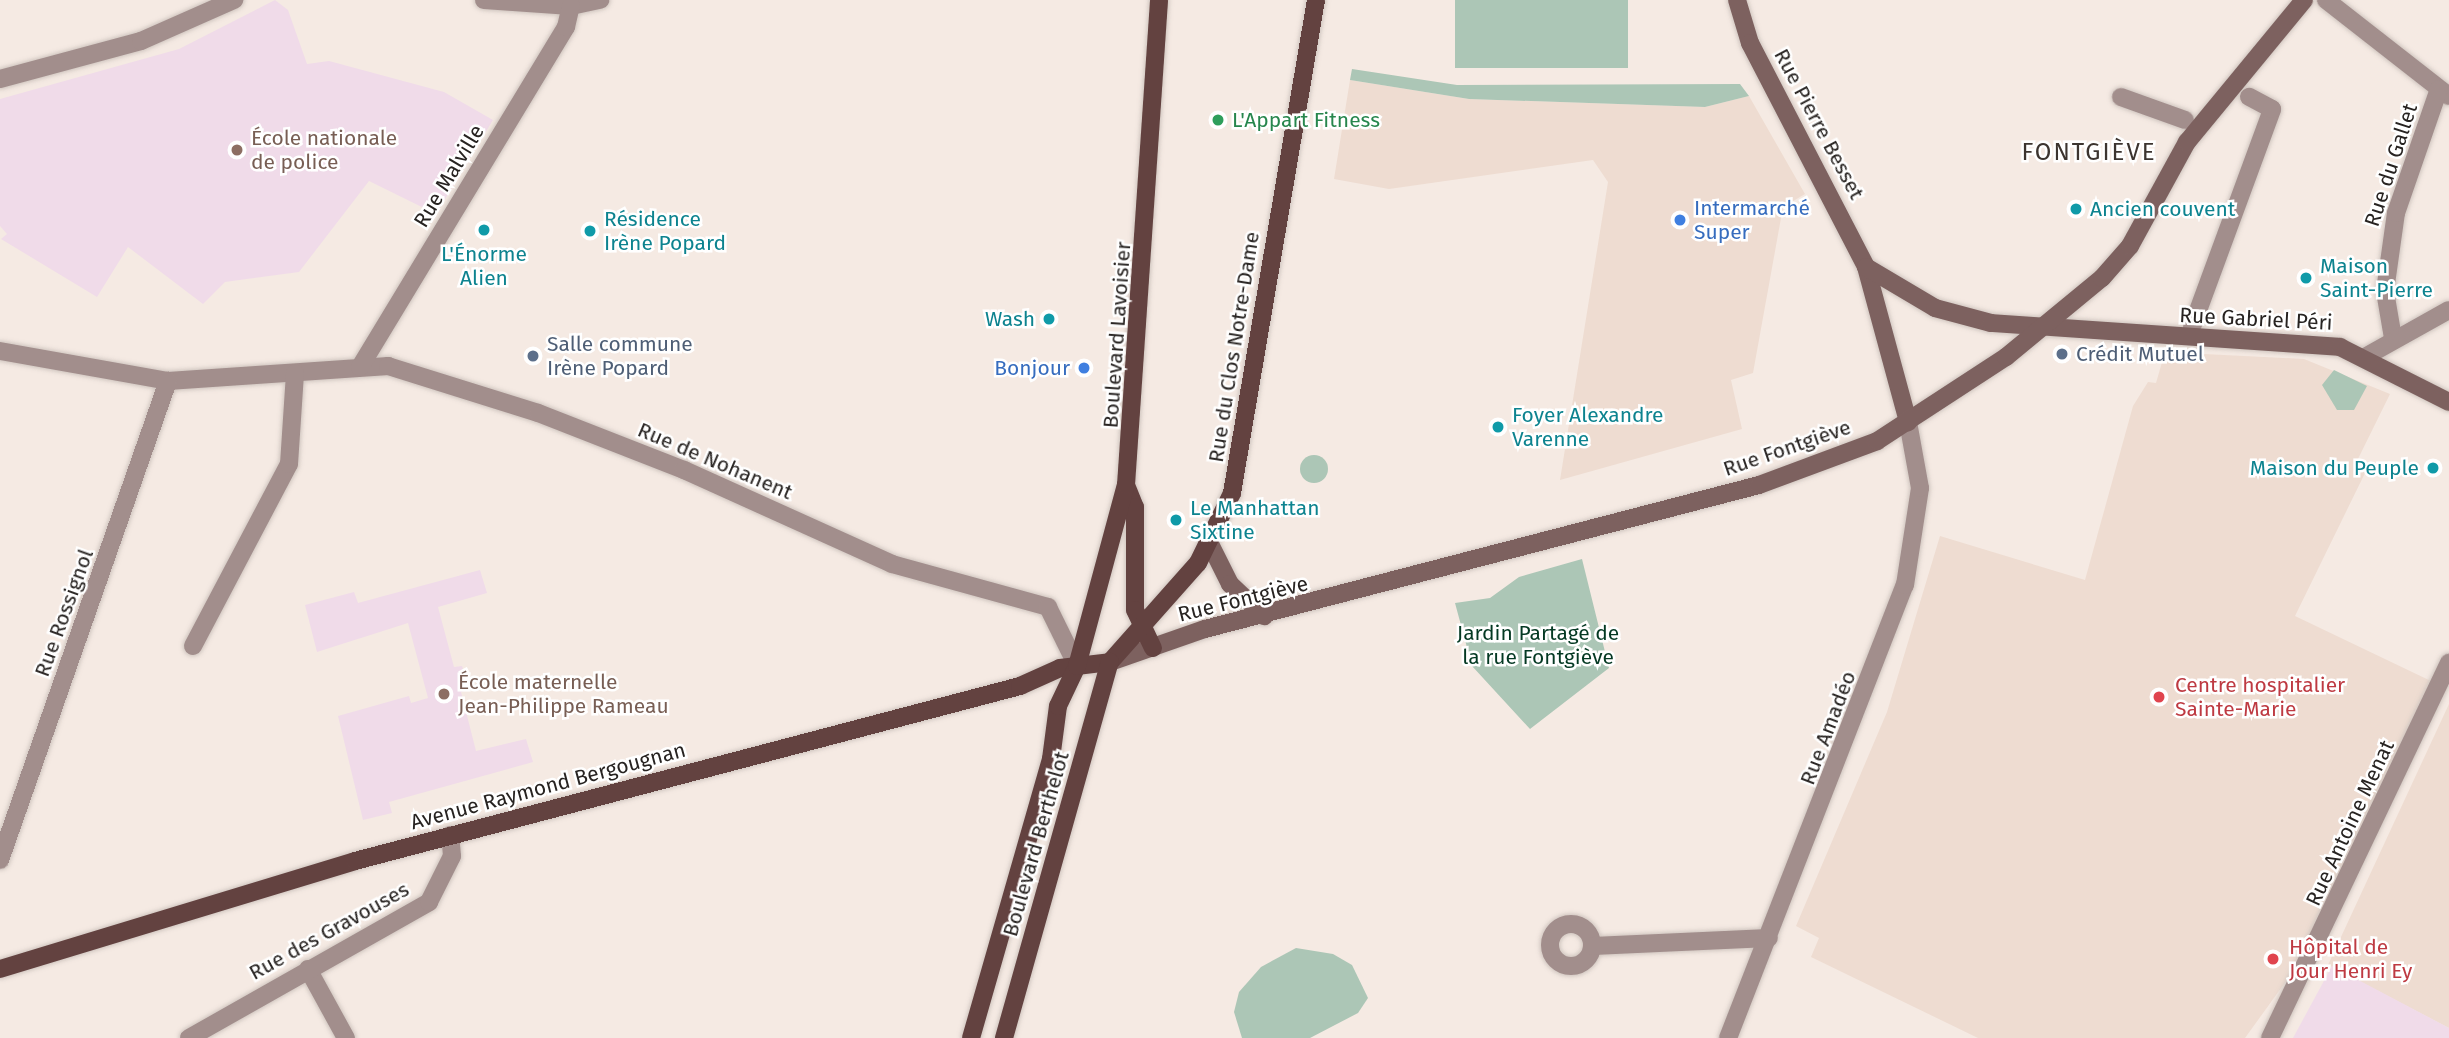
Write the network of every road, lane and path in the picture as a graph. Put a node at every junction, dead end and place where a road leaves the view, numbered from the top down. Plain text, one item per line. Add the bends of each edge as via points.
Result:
1 (234, 0) edge
2 (484, 0) edge
3 (600, 0) edge
4 (1159, 0) edge
5 (1316, 0) edge
6 (1737, 0) edge
7 (2304, 0) edge
8 (2326, 0) edge
9 (571, 6) junction
10 (0, 79) edge
11 (2440, 93) edge
12 (2121, 97) dead end
13 (2249, 97) dead end
14 (2185, 120) dead end
15 (1866, 267) junction
16 (2449, 310) edge
17 (2047, 325) junction
18 (2192, 327) dead end
19 (2389, 332) junction
20 (0, 352) edge
21 (2363, 358) junction
22 (360, 367) junction
23 (295, 373) junction
24 (169, 382) junction
25 (2449, 402) edge
26 (1908, 422) junction
27 (1126, 485) junction
28 (1210, 544) junction
29 (1264, 616) junction
30 (1141, 632) junction
31 (193, 646) dead end
32 (1153, 648) junction
33 (1110, 662) junction
34 (2449, 663) edge
35 (1077, 666) junction
36 (450, 835) junction
37 (0, 860) edge
38 (1769, 937) junction
39 (1593, 946) dead end
40 (0, 969) edge
41 (308, 969) junction
42 (196, 1036) edge
43 (345, 1038) edge
44 (971, 1038) edge
45 (1004, 1038) edge
46 (1728, 1038) edge
47 (2270, 1038) edge

1 - 10 street via 141,41
2 - 9 street
3 - 9 street
4 - 27 main road, Boulevard Lavoisier
5 - 28 main road, Rue du Clos Notre-Dame via 1240,456
6 - 15 main road, Rue Pierre Besset via 1750,43
7 - 17 main road, Rue Fontgiève via 2187,142 2130,246
8 - 11 street
9 - 22 street, Rue Malville via 566,27
11 - 19 street, Rue du Gallet via 2396,213 2385,282
12 - 14 street
13 - 18 street via 2272,109
15 - 17 main road via 1935,308 1991,323
15 - 26 main road, Rue Pierre Besset
16 - 19 street
17 - 21 main road, Rue Gabriel Péri via 2340,347
17 - 26 main road, Rue Fontgiève
19 - 21 street
20 - 24 street, Rue de Nohanent
21 - 25 main road, Rue Gabriel Péri
22 - 23 street, Rue de Nohanent
22 - 35 street, Rue de Nohanent via 388,366 538,413 684,470 892,564 1048,607
23 - 24 street, Rue de Nohanent
23 - 31 street via 289,464
24 - 37 street, Rue Rossignol
26 - 29 main road, Rue Fontgiève via 1838,458 1759,485
26 - 38 street, Rue Amadéo via 1920,488 1905,585
27 - 30 main road via 1135,507 1133,590
27 - 35 main road, Boulevard Lavoisier
28 - 29 main road via 1230,584
28 - 30 main road, Rue du Clos Notre-Dame
29 - 32 main road, Rue Fontgiève
30 - 32 main road
30 - 33 main road, Rue du Clos Notre-Dame
32 - 33 main road, Rue Fontgiève
33 - 35 main road, Avenue Raymond Bergougnan
33 - 45 main road, Boulevard Berthelot
34 - 47 street, Rue Antoine Menat
35 - 36 main road, Avenue Raymond Bergougnan
35 - 44 main road, Boulevard Berthelot via 1058,706 1051,759
36 - 40 main road, Avenue Raymond Bergougnan via 96,936
36 - 41 street, Rue des Gravouses via 452,856 429,902
38 - 39 street
38 - 46 street, Rue Amadéo
41 - 42 street, Rue des Gravouses
41 - 43 street

